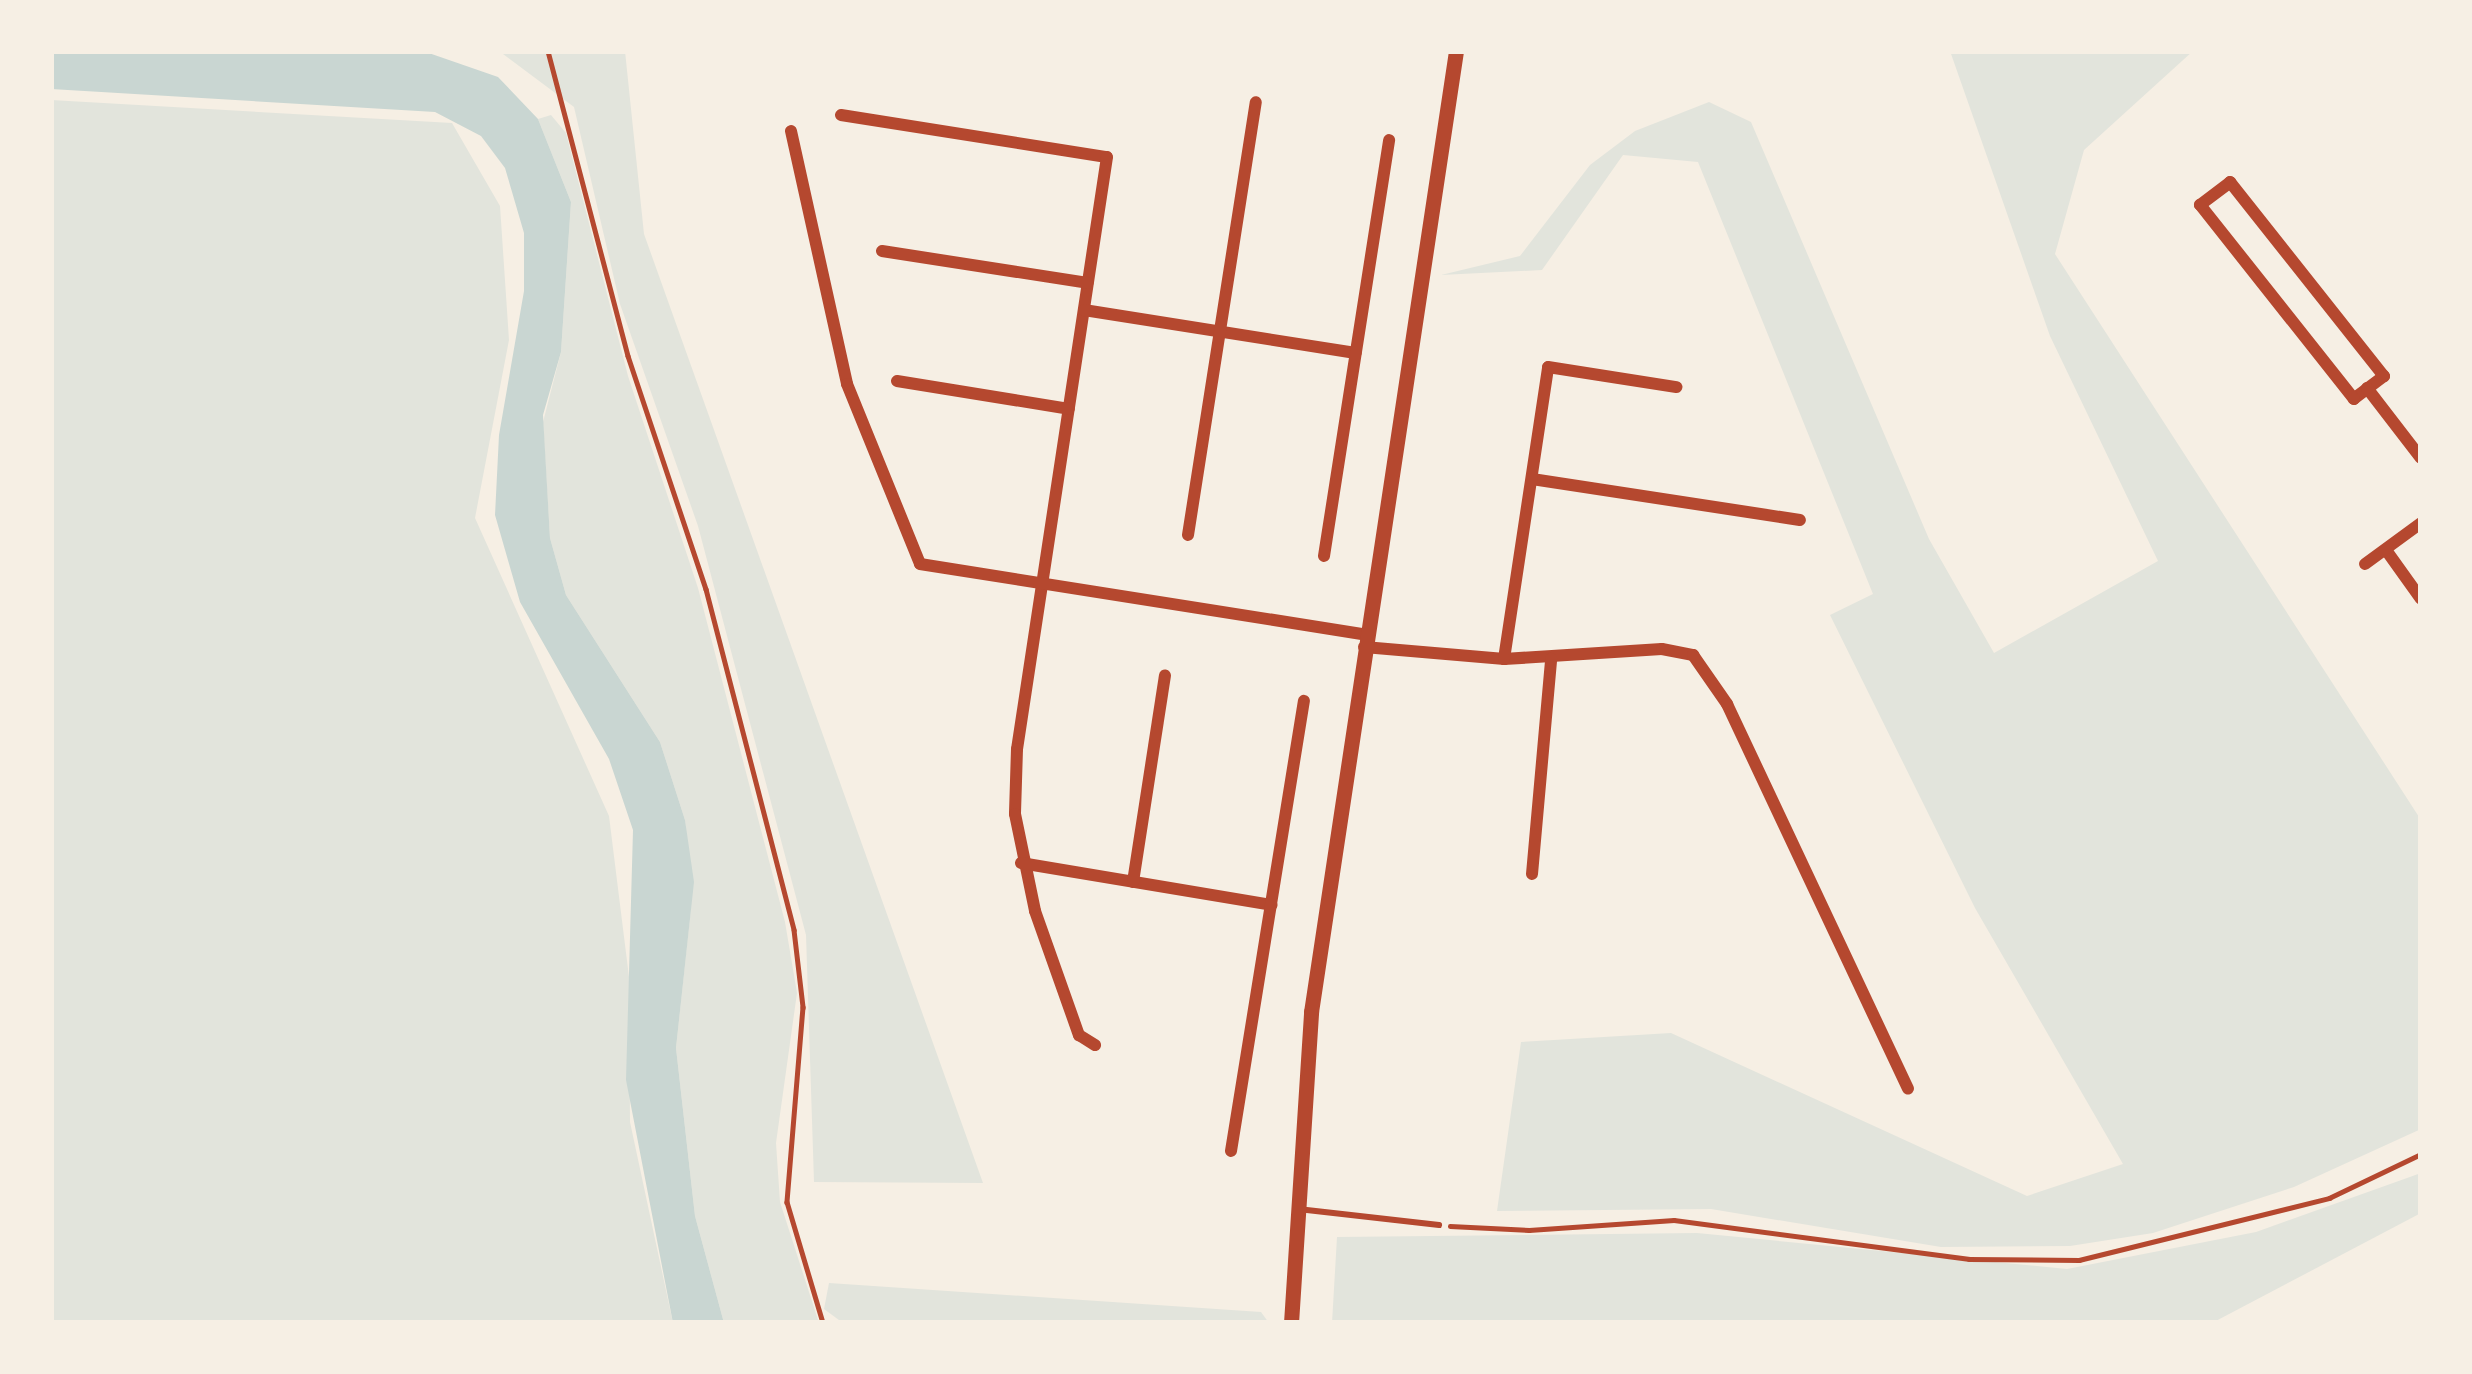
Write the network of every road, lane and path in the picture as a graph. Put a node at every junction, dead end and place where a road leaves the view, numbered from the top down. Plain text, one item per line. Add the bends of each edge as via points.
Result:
1 (548, 51) edge
2 (1456, 51) edge
3 (1256, 102) dead end
4 (842, 115) dead end
5 (790, 131) dead end
6 (1389, 140) dead end
7 (882, 250) dead end
8 (1088, 283) junction
9 (1084, 310) junction
10 (1220, 332) junction
11 (1356, 353) junction
12 (897, 381) dead end
13 (1676, 387) dead end
14 (2367, 388) junction
15 (1069, 409) junction
16 (2421, 458) edge
17 (1532, 478) junction
18 (1800, 520) dead end
19 (2421, 523) edge
20 (1188, 535) dead end
21 (2386, 550) junction
22 (1324, 556) dead end
23 (2365, 564) dead end
24 (1042, 585) junction
25 (2421, 599) edge
26 (1365, 641) junction
27 (1504, 659) junction
28 (1551, 659) junction
29 (1165, 675) dead end
30 (1304, 701) dead end
31 (1021, 863) junction
32 (1532, 874) dead end
33 (1133, 882) junction
34 (1271, 905) junction
35 (1095, 1046) dead end
36 (1908, 1088) dead end
37 (1231, 1151) dead end
38 (2421, 1154) edge
39 (1294, 1209) junction
40 (1439, 1225) joint
41 (823, 1323) edge
42 (1291, 1323) edge

1 - 41 path via 628,356 706,590 794,930 803,1006 787,1202
2 - 26 street
3 - 10 street
4 - 8 street via 1107,157
5 - 24 street via 847,384 914,557
6 - 11 street
7 - 8 street
8 - 9 street
9 - 10 street
9 - 15 street
10 - 11 street
10 - 20 street
11 - 22 street
12 - 15 street
13 - 17 street via 1548,367
14 - 14 street via 2384,376 2230,182 2200,205 2354,399
14 - 16 street
15 - 24 street
17 - 18 street
17 - 27 street
19 - 21 street
21 - 23 street
21 - 25 street
24 - 26 street
24 - 31 street via 1017,749
26 - 27 street
26 - 39 street via 1309,1030
27 - 28 street
28 - 32 street
28 - 36 street via 1662,649 1706,667
29 - 33 street
30 - 34 street
31 - 33 street
31 - 35 street via 1079,1035
33 - 34 street
34 - 37 street
38 - 40 path via 2329,1198 2079,1260 1969,1259 1674,1220 1529,1231
39 - 40 lane
39 - 42 street

